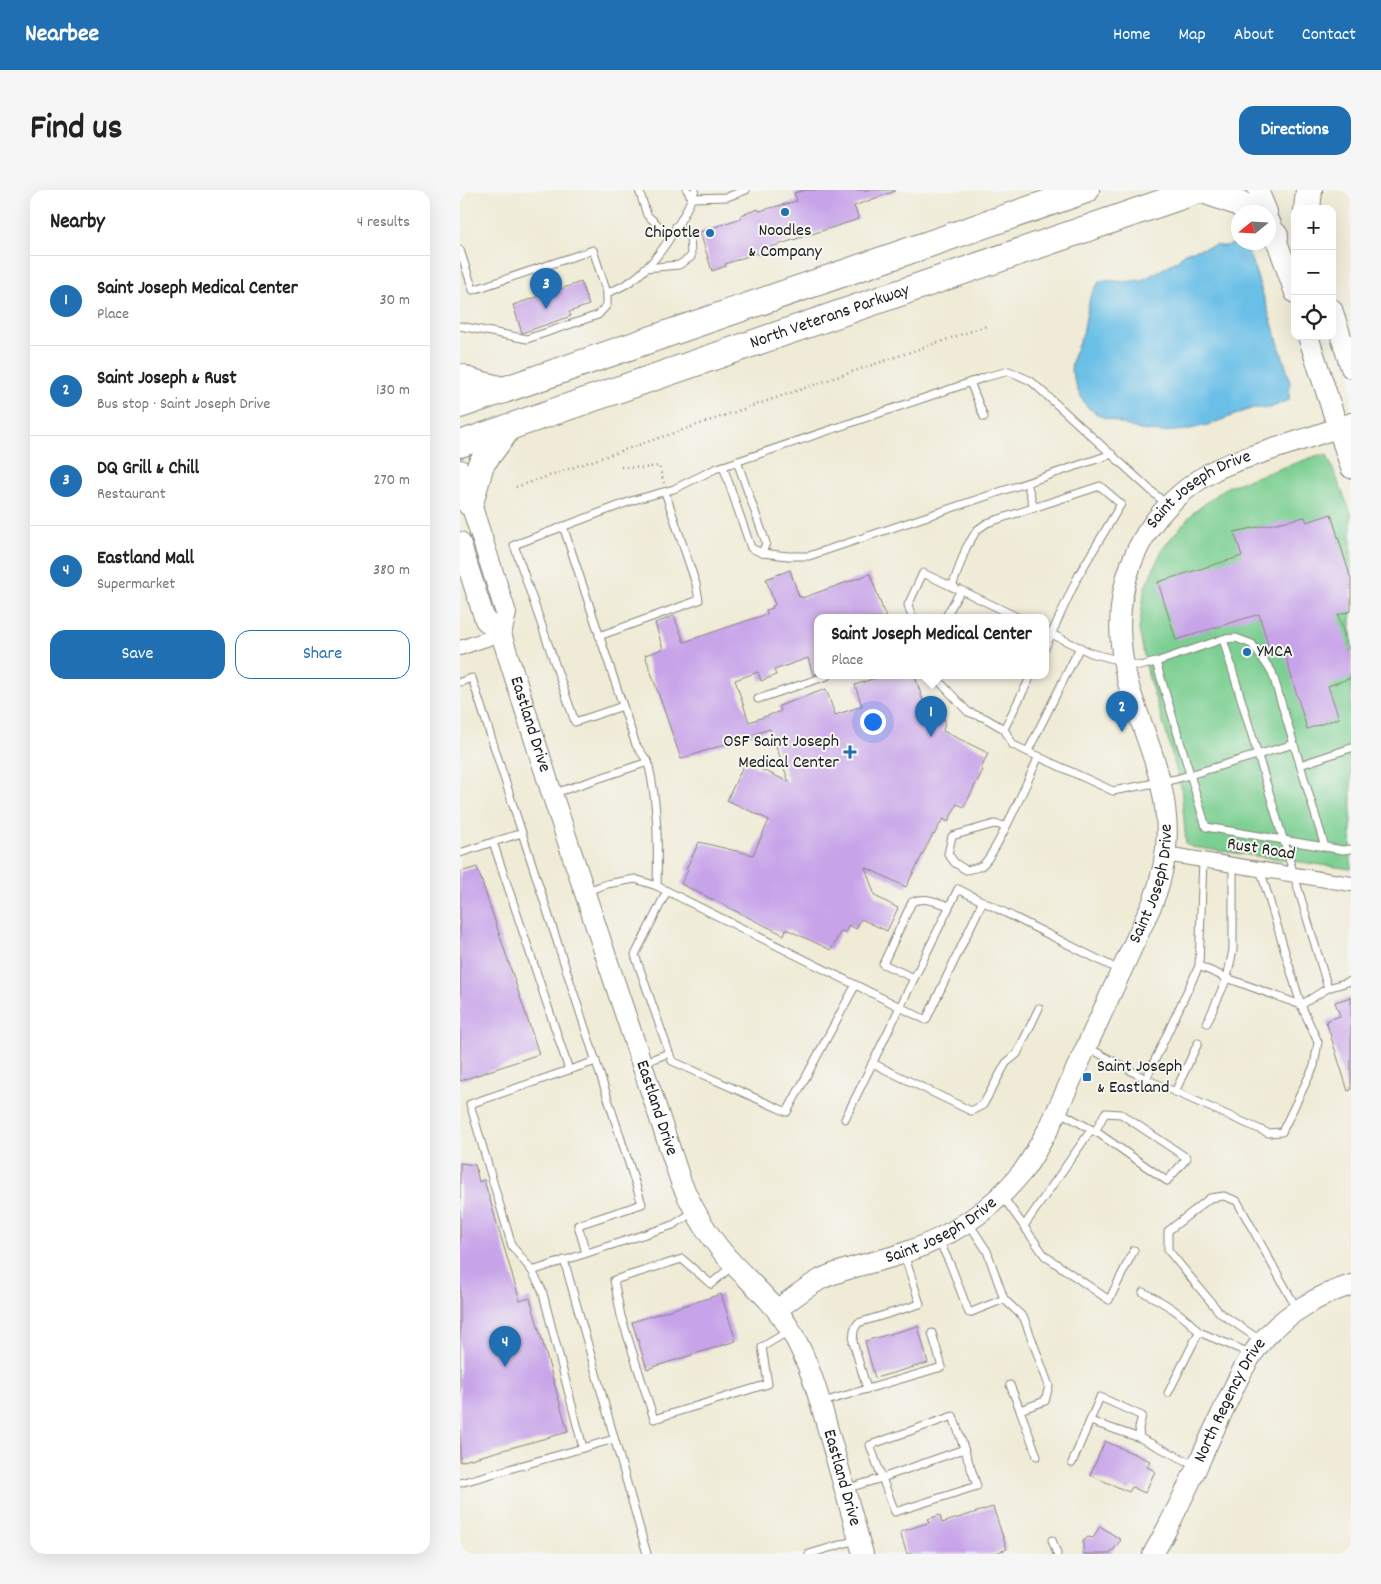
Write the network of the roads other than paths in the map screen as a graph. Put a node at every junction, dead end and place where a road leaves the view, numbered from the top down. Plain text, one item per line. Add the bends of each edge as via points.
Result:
1 (639, 190) edge
2 (687, 190) edge
3 (746, 190) edge
4 (1086, 190) edge
5 (1199, 190) edge
6 (1203, 190) edge
7 (1258, 190) edge
8 (1295, 190) edge
9 (1309, 190) edge
10 (693, 194) edge
11 (1242, 205) edge
12 (1263, 205) edge
13 (1300, 205) edge
14 (1308, 205) edge
15 (676, 226) junction
16 (670, 236) junction
17 (1276, 241) edge
18 (460, 250) edge
19 (645, 268) junction
20 (1291, 282) edge
21 (607, 293) junction
22 (1336, 321) edge
23 (460, 326) edge
24 (1310, 340) edge
25 (1351, 368) edge
26 (460, 377) edge
27 (970, 382) junction
28 (503, 390) junction
29 (460, 405) edge
30 (984, 417) dead end
31 (1344, 425) edge
32 (509, 428) junction
33 (460, 444) edge
34 (1112, 454) junction
35 (738, 461) junction
36 (723, 466) junction
37 (1351, 468) edge
38 (460, 470) edge
39 (1026, 483) junction
40 (665, 492) junction
41 (470, 503) junction
42 (1168, 506) junction
43 (1034, 508) junction
44 (563, 526) junction
45 (460, 542) edge
46 (762, 553) junction
47 (952, 587) junction
48 (961, 590) junction
49 (911, 614) edge
50 (947, 614) edge
51 (1011, 614) edge
52 (1049, 630) edge
53 (1049, 632) edge
54 (501, 634) junction
55 (599, 636) junction
56 (1224, 639) junction
57 (460, 648) edge
58 (1080, 648) junction
59 (1123, 662) junction
60 (1156, 662) junction
61 (818, 679) edge
62 (938, 679) edge
63 (1029, 679) edge
64 (460, 682) edge
65 (758, 699) dead end
66 (622, 706) junction
67 (1004, 729) junction
68 (1294, 744) junction
69 (1351, 748) edge
70 (1028, 751) junction
71 (1258, 754) junction
72 (1039, 756) junction
73 (648, 762) junction
74 (1300, 765) junction
75 (1190, 775) junction
76 (1159, 781) junction
77 (552, 794) junction
78 (1006, 826) junction
79 (522, 833) junction
80 (1284, 840) junction
81 (493, 842) junction
82 (1325, 847) junction
83 (1351, 849) edge
84 (460, 853) edge
85 (1165, 854) junction
86 (1203, 860) junction
87 (1232, 865) junction
88 (1260, 869) junction
89 (1294, 874) junction
90 (1351, 884) edge
91 (657, 886) junction
92 (585, 891) junction
93 (667, 891) junction
94 (983, 901) junction
95 (949, 906) junction
96 (1199, 966) junction
97 (1121, 971) junction
98 (914, 978) junction
99 (1227, 978) junction
100 (1351, 981) edge
101 (855, 986) junction
102 (1328, 988) junction
103 (1301, 1005) junction
104 (900, 1008) junction
105 (1039, 1008) dead end
106 (1207, 1023) dead end
107 (1198, 1043) dead end
108 (1086, 1047) junction
109 (669, 1053) junction
110 (596, 1062) junction
111 (642, 1063) junction
112 (872, 1063) junction
113 (569, 1070) junction
114 (1146, 1079) junction
115 (1175, 1092) junction
116 (1057, 1111) junction
117 (845, 1119) dead end
118 (1093, 1131) junction
119 (1002, 1194) junction
120 (695, 1211) junction
121 (968, 1222) junction
122 (1024, 1226) junction
123 (938, 1239) junction
124 (1134, 1250) dead end
125 (586, 1253) junction
126 (904, 1253) junction
127 (564, 1260) junction
128 (734, 1264) junction
129 (532, 1271) junction
130 (1351, 1285) edge
131 (1143, 1292) dead end
132 (1004, 1299) junction
133 (777, 1310) junction
134 (1297, 1310) junction
135 (791, 1330) junction
136 (932, 1332) dead end
137 (1199, 1332) junction
138 (1257, 1348) junction
139 (1010, 1385) dead end
140 (868, 1389) junction
141 (1168, 1393) dead end
142 (820, 1403) junction
143 (1020, 1410) junction
144 (1090, 1421) junction
145 (1140, 1438) junction
146 (614, 1439) junction
147 (583, 1448) junction
148 (964, 1449) junction
149 (1037, 1456) dead end
150 (1072, 1463) dead end
151 (1197, 1466) junction
152 (882, 1478) junction
153 (460, 1483) edge
154 (845, 1489) junction
155 (1052, 1540) dead end
156 (861, 1547) edge
157 (647, 1554) edge
158 (809, 1554) edge
159 (1057, 1554) edge
160 (1153, 1554) edge

1 - 16 lane via 646,215
2 - 10 lane
3 - 10 lane via 727,197
4 - 28 highway, North Veterans Parkway
5 - 32 highway, North Veterans Parkway
6 - 11 highway
7 - 12 main road
8 - 13 main road
9 - 14 highway
10 - 15 lane
15 - 16 lane
15 - 19 lane via 690,234 690,256 679,265
16 - 19 lane via 656,258
17 - 20 main road
18 - 21 lane via 473,290 593,250
19 - 21 lane via 633,280
21 - 23 lane via 607,305 598,315 527,339
22 - 25 main road
24 - 31 main road
26 - 28 highway
27 - 30 lane
27 - 34 lane via 1009,371 1031,381
27 - 35 lane
28 - 29 highway, North Veterans Parkway
31 - 37 main road
31 - 42 main road, Saint Joseph Drive via 1230,463 1193,484
32 - 33 highway, North Veterans Parkway
32 - 41 highway via 481,464
34 - 39 lane
34 - 42 lane
35 - 36 lane
35 - 46 lane via 766,543
36 - 40 lane
36 - 46 lane via 751,548
38 - 41 main road, Eastland Drive
39 - 43 lane
39 - 46 lane via 809,556
40 - 44 lane
40 - 55 lane via 699,600
41 - 54 main road, Eastland Drive via 506,613
42 - 59 main road, Saint Joseph Drive via 1147,532 1130,566 1120,612
43 - 47 lane via 987,523 977,530 966,548
43 - 52 lane via 1100,486 1122,504
44 - 55 lane
44 - 66 lane via 514,545 576,722
45 - 54 main road, Eastland Drive via 485,620
47 - 48 lane
47 - 49 lane via 923,573 908,605
48 - 50 lane
48 - 51 lane
53 - 58 lane
54 - 57 street
54 - 77 main road, Eastland Drive
55 - 66 lane
56 - 60 lane
56 - 68 lane via 1236,638 1252,644 1272,672
56 - 71 lane
58 - 59 lane
58 - 70 lane
59 - 60 lane via 1140,666
59 - 76 main road, Saint Joseph Drive
60 - 75 lane
61 - 65 lane
62 - 67 lane via 968,712
63 - 67 lane
64 - 79 lane via 472,678
66 - 73 lane via 636,745
67 - 70 lane via 1013,744
68 - 71 lane
68 - 74 lane
69 - 74 lane
70 - 72 lane
71 - 75 lane
71 - 80 lane
72 - 76 lane via 1113,791
72 - 78 lane
73 - 77 lane
73 - 91 lane via 658,837
74 - 82 lane
75 - 76 lane
75 - 80 lane via 1206,827
76 - 85 main road, Saint Joseph Drive via 1166,817
77 - 92 main road, Eastland Drive
78 - 78 lane via 991,857 981,866 966,870 948,854 952,836 994,824
79 - 81 lane
79 - 110 lane
80 - 82 lane
80 - 89 lane
81 - 84 lane
81 - 113 lane
82 - 83 lane
85 - 86 street, Rust Road
85 - 97 main road, Saint Joseph Drive via 1153,902
86 - 87 street, Rust Road
86 - 96 lane
87 - 88 street, Rust Road
87 - 99 lane via 1233,950
88 - 89 street, Rust Road
88 - 103 lane
89 - 90 street, Rust Road
89 - 102 lane
91 - 92 lane via 636,879
91 - 93 lane
92 - 111 main road, Eastland Drive
93 - 101 lane
93 - 109 lane via 635,955
94 - 95 lane via 958,888
94 - 97 lane
94 - 104 lane via 926,1020
95 - 98 lane
95 - 98 lane via 927,899 912,902 883,964
96 - 99 lane
96 - 114 lane
97 - 108 main road, Saint Joseph Drive
98 - 104 lane
99 - 103 lane
99 - 106 lane
100 - 102 lane
101 - 104 lane
101 - 109 lane via 787,1112 672,1061
102 - 103 lane
103 - 115 lane via 1318,1042 1314,1066 1282,1132 1268,1133
104 - 112 lane
105 - 112 lane via 1017,1054 1006,1063 983,1105 972,1111
107 - 115 lane
108 - 114 lane
108 - 116 main road, Saint Joseph Drive
109 - 111 lane
110 - 113 lane
110 - 125 lane via 642,1204 578,1225
111 - 120 main road, Eastland Drive
112 - 117 lane
113 - 129 lane via 470,1104 512,1246
114 - 115 lane
116 - 118 lane
116 - 119 main road, Saint Joseph Drive via 1032,1157
118 - 118 lane via 1168,1181 1187,1158 1121,1114 1106,1113
118 - 122 lane
119 - 121 main road, Saint Joseph Drive
119 - 122 lane
120 - 125 lane via 673,1225
120 - 128 main road, Eastland Drive
121 - 123 main road, Saint Joseph Drive
121 - 132 lane via 987,1252
122 - 124 lane via 1045,1256 1109,1300
123 - 126 main road, Saint Joseph Drive
123 - 132 lane via 969,1312
125 - 127 lane
126 - 133 main road, Saint Joseph Drive via 822,1279
126 - 140 lane via 920,1304 858,1323 854,1330 853,1342
127 - 129 lane
127 - 146 lane
128 - 133 main road, Eastland Drive
128 - 135 lane via 711,1284 682,1259 614,1280 621,1316 654,1419 768,1384 762,1347
129 - 147 lane via 542,1290
130 - 134 main road, North Regency Drive via 1319,1297
131 - 137 lane via 1171,1307
132 - 143 lane via 1024,1318 1049,1386 1045,1401
133 - 135 main road, Eastland Drive
134 - 138 main road, North Regency Drive
134 - 138 lane via 1237,1201 1224,1196 1210,1198 1168,1232 1168,1250 1220,1312
135 - 142 main road, Eastland Drive
136 - 140 lane via 942,1367
137 - 138 lane
137 - 141 lane
138 - 151 main road, North Regency Drive via 1237,1380
139 - 143 lane
140 - 142 lane
142 - 154 main road, Eastland Drive
143 - 149 lane
144 - 145 lane
144 - 145 lane via 1100,1397 1142,1416
144 - 150 lane
145 - 151 lane
146 - 147 lane
146 - 157 lane
147 - 153 lane
148 - 152 lane
148 - 152 lane via 952,1416 943,1419 870,1445
148 - 152 lane via 978,1486 895,1512
151 - 160 main road, North Regency Drive
152 - 154 lane
154 - 156 main road, Eastland Drive
155 - 159 lane
156 - 158 lane

